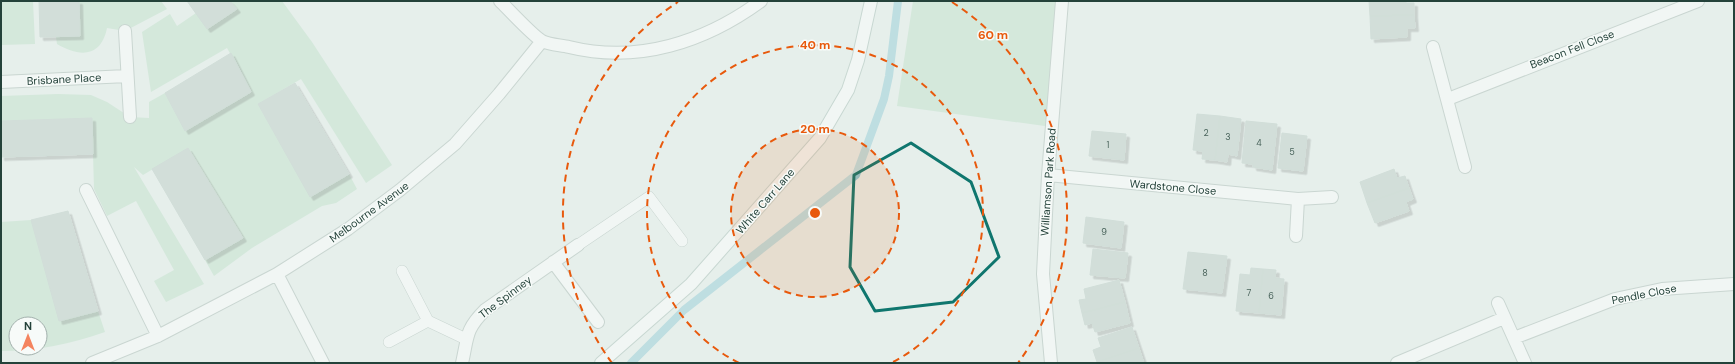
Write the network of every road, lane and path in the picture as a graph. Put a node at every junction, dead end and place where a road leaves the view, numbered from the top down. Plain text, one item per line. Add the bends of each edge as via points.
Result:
1 (500, 1) edge
2 (761, 1) edge
3 (871, 1) edge
4 (1062, 1) edge
5 (1698, 1) edge
6 (125, 31) dead end
7 (542, 41) junction
8 (1433, 47) dead end
9 (127, 76) junction
10 (1, 82) edge
11 (1448, 99) junction
12 (130, 117) dead end
13 (1465, 168) dead end
14 (1048, 175) junction
15 (86, 190) dead end
16 (1332, 196) dead end
17 (1298, 199) junction
18 (1296, 236) dead end
19 (682, 241) dead end
20 (578, 245) joint
21 (553, 262) junction
22 (402, 271) dead end
23 (277, 274) junction
24 (1734, 284) edge
25 (1498, 303) dead end
26 (1504, 318) junction
27 (428, 321) junction
28 (598, 322) dead end
29 (158, 336) junction
30 (1514, 338) junction
31 (466, 339) junction
32 (389, 342) dead end
33 (100, 362) edge
34 (323, 363) edge
35 (462, 363) edge
36 (601, 363) edge
37 (1051, 363) edge
38 (1397, 363) edge
39 (1525, 363) edge

1 - 7 street
2 - 7 street via 740,17 709,33 650,51 602,53
3 - 36 street, White Carr Lane via 858,60 848,90 820,138 691,284
4 - 14 street, Williamson Park Road
5 - 11 street, Beacon Fell Close
6 - 9 street
7 - 23 street, Melbourne Avenue via 455,144 348,229
8 - 11 street
9 - 10 street, Brisbane Place
9 - 12 street
11 - 13 street
14 - 17 street, Wardstone Close
14 - 37 street, Williamson Park Road via 1043,274
15 - 29 street
16 - 17 street, Wardstone Close
17 - 18 street
19 - 20 lane via 649,196
20 - 21 street, The Spinney
21 - 28 street
21 - 31 street, The Spinney via 485,310 472,323
22 - 27 lane
23 - 29 street, Melbourne Avenue
23 - 34 street
24 - 30 street, Pendle Close via 1662,289 1615,298
25 - 26 street
26 - 30 street
26 - 38 street
27 - 31 lane
27 - 32 lane
29 - 33 street, Melbourne Avenue
30 - 39 street
31 - 35 street, The Spinney

